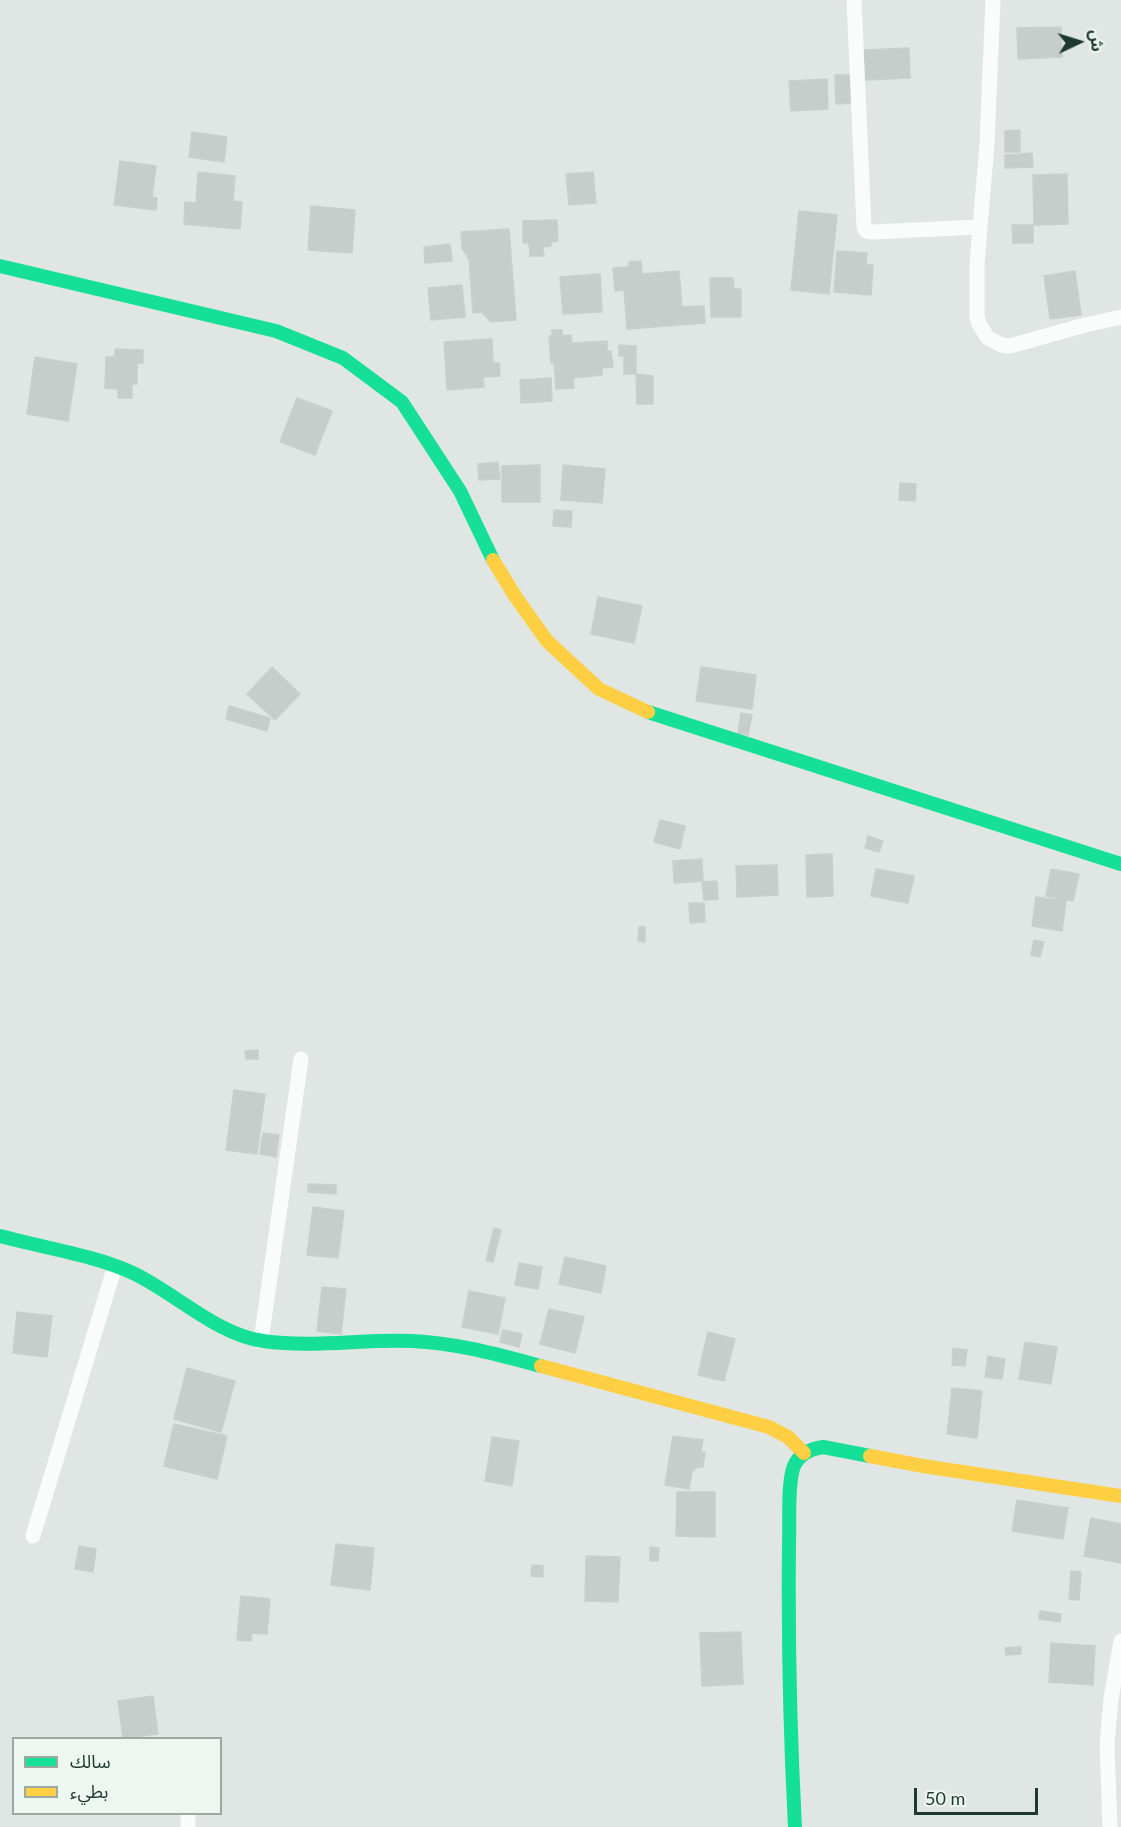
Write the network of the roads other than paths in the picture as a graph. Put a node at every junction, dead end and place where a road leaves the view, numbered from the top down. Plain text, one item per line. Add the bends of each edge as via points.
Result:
1 (855, 0) edge
2 (993, 0) edge
3 (979, 227) junction
4 (0, 266) edge
5 (1121, 317) edge
6 (1121, 864) edge
7 (301, 1059) dead end
8 (0, 1236) edge
9 (115, 1266) junction
10 (261, 1341) junction
11 (804, 1453) junction
12 (1121, 1496) edge
13 (33, 1536) dead end
14 (1121, 1641) edge
15 (1114, 1744) edge
16 (795, 1827) edge
17 (1110, 1827) edge

1 - 3 street via 864,227 873,232
2 - 3 street via 988,132
3 - 5 street via 977,316 982,331 995,342 1017,345
4 - 6 street via 276,331 343,358 376,381 402,402 424,435 460,491 498,568 547,641 599,689 659,717
7 - 10 street
8 - 9 street
9 - 10 street via 157,1285 219,1326
9 - 13 street
10 - 11 street via 412,1341 476,1349 769,1427 788,1437
11 - 12 street via 823,1447
11 - 16 street via 792,1471 789,1528
14 - 15 street via 1111,1699
15 - 17 street

